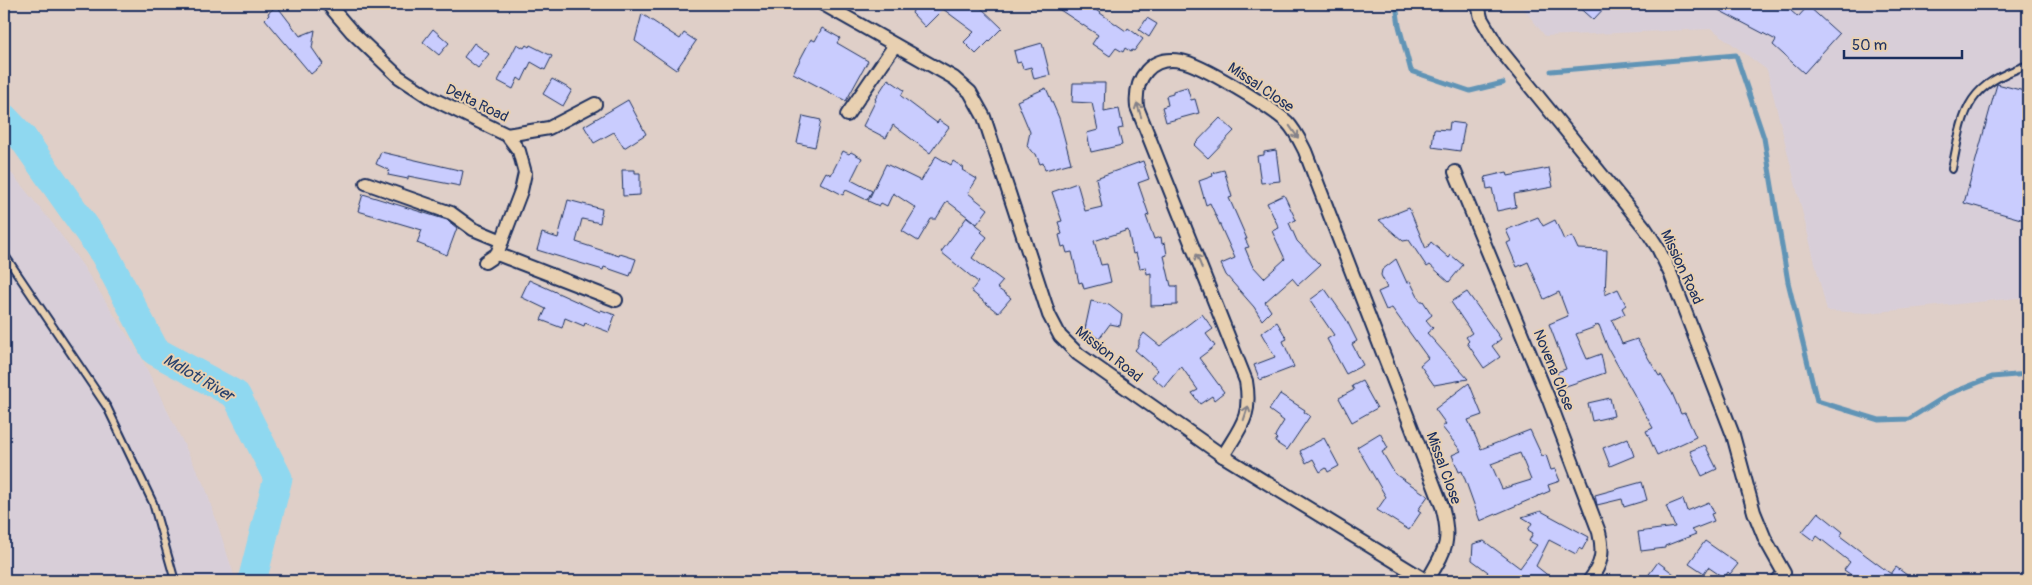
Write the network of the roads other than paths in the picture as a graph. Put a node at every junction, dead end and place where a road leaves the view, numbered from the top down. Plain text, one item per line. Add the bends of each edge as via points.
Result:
1 (328, 4) edge
2 (823, 4) edge
3 (1478, 4) edge
4 (895, 45) junction
5 (2028, 65) edge
6 (595, 104) dead end
7 (847, 115) dead end
8 (506, 135) junction
9 (1952, 169) dead end
10 (1455, 172) dead end
11 (366, 184) dead end
12 (502, 241) junction
13 (4, 254) edge
14 (497, 254) junction
15 (485, 262) dead end
16 (616, 300) dead end
17 (1223, 456) junction
18 (1784, 578) edge
19 (175, 581) edge
20 (1427, 581) edge
21 (1589, 581) edge

1 - 8 street, Delta Road via 399,77 431,98
2 - 4 street, Mission Road
3 - 18 street, Mission Road via 1481,18 1498,47 1646,228 1658,248 1733,435 1754,512
4 - 7 street
4 - 17 street, Mission Road via 954,78 978,103 1049,314 1060,336 1078,354
5 - 9 lane via 1990,81 1970,102 1962,120
6 - 8 street via 549,128
8 - 12 street, Delta Road via 519,151 525,174
10 - 21 street, Novena Close via 1547,395 1599,532 1601,562
11 - 12 street via 451,213 478,231
12 - 14 street, Delta Road
13 - 19 lane via 106,407 153,502
14 - 15 street
14 - 16 street
17 - 20 street, Mission Road
17 -> 20 street, Missal Close via 1247,413 1246,381 1138,106 1137,88 1147,70 1168,60 1183,61 1204,69 1271,110 1287,122 1305,151 1442,506 1448,538

